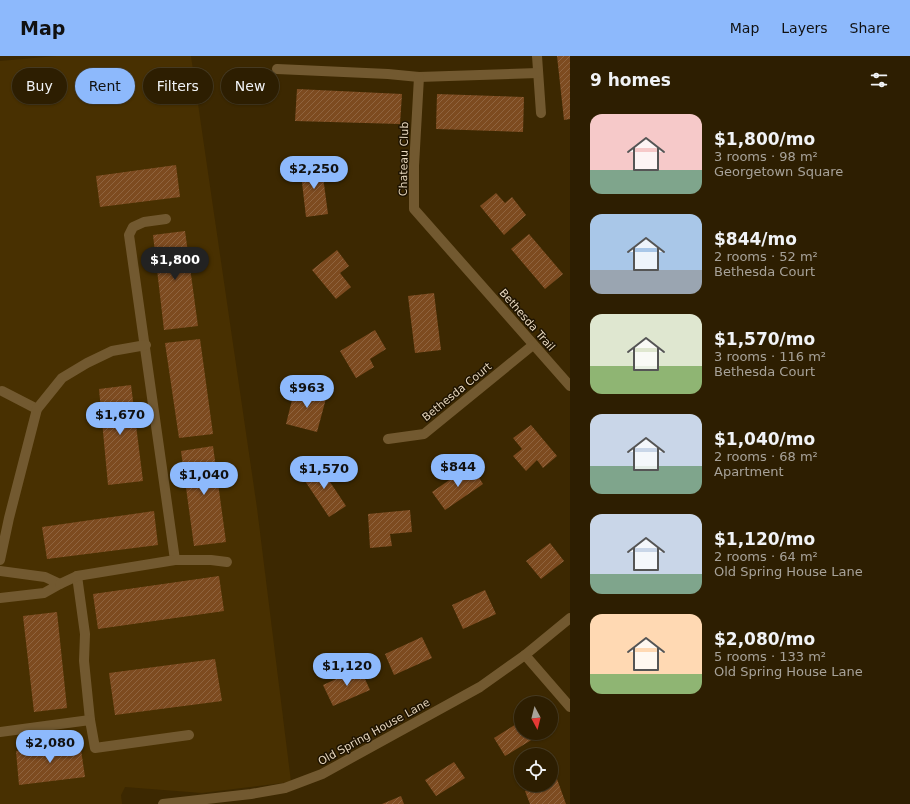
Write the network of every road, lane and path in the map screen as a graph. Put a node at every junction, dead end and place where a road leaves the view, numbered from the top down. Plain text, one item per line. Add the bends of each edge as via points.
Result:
1 (537, 56) edge
2 (279, 69) edge
3 (538, 73) junction
4 (419, 77) junction
5 (541, 113) dead end
6 (166, 219) dead end
7 (467, 270) joint
8 (146, 345) junction
9 (533, 345) junction
10 (570, 386) edge
11 (2, 390) dead end
12 (37, 409) junction
13 (388, 439) dead end
14 (0, 560) edge
15 (175, 560) junction
16 (227, 562) dead end
17 (0, 571) edge
18 (77, 576) junction
19 (60, 584) junction
20 (0, 598) edge
21 (570, 618) edge
22 (525, 656) junction
23 (570, 707) edge
24 (90, 720) junction
25 (0, 732) edge
26 (189, 735) dead end
27 (163, 804) edge

1 - 3 street
2 - 4 street
3 - 4 street
3 - 5 street
4 - 7 street, Chateau Club via 414,209
6 - 8 street via 144,222 133,227 129,235
7 - 9 street, Bethesda Trail
8 - 12 street via 112,351 87,363 62,378
8 - 15 street
9 - 10 street, Bethesda Trail
9 - 13 street, Bethesda Court via 424,434
11 - 12 street
12 - 14 street
15 - 16 street
15 - 18 street
17 - 19 street via 46,578
18 - 19 street
18 - 24 street via 85,634 84,662
19 - 20 street via 44,593
21 - 22 street, Old Spring House Lane
22 - 23 street
22 - 27 street, Old Spring House Lane via 480,687 322,774 285,788
24 - 25 street
24 - 26 street via 95,748

